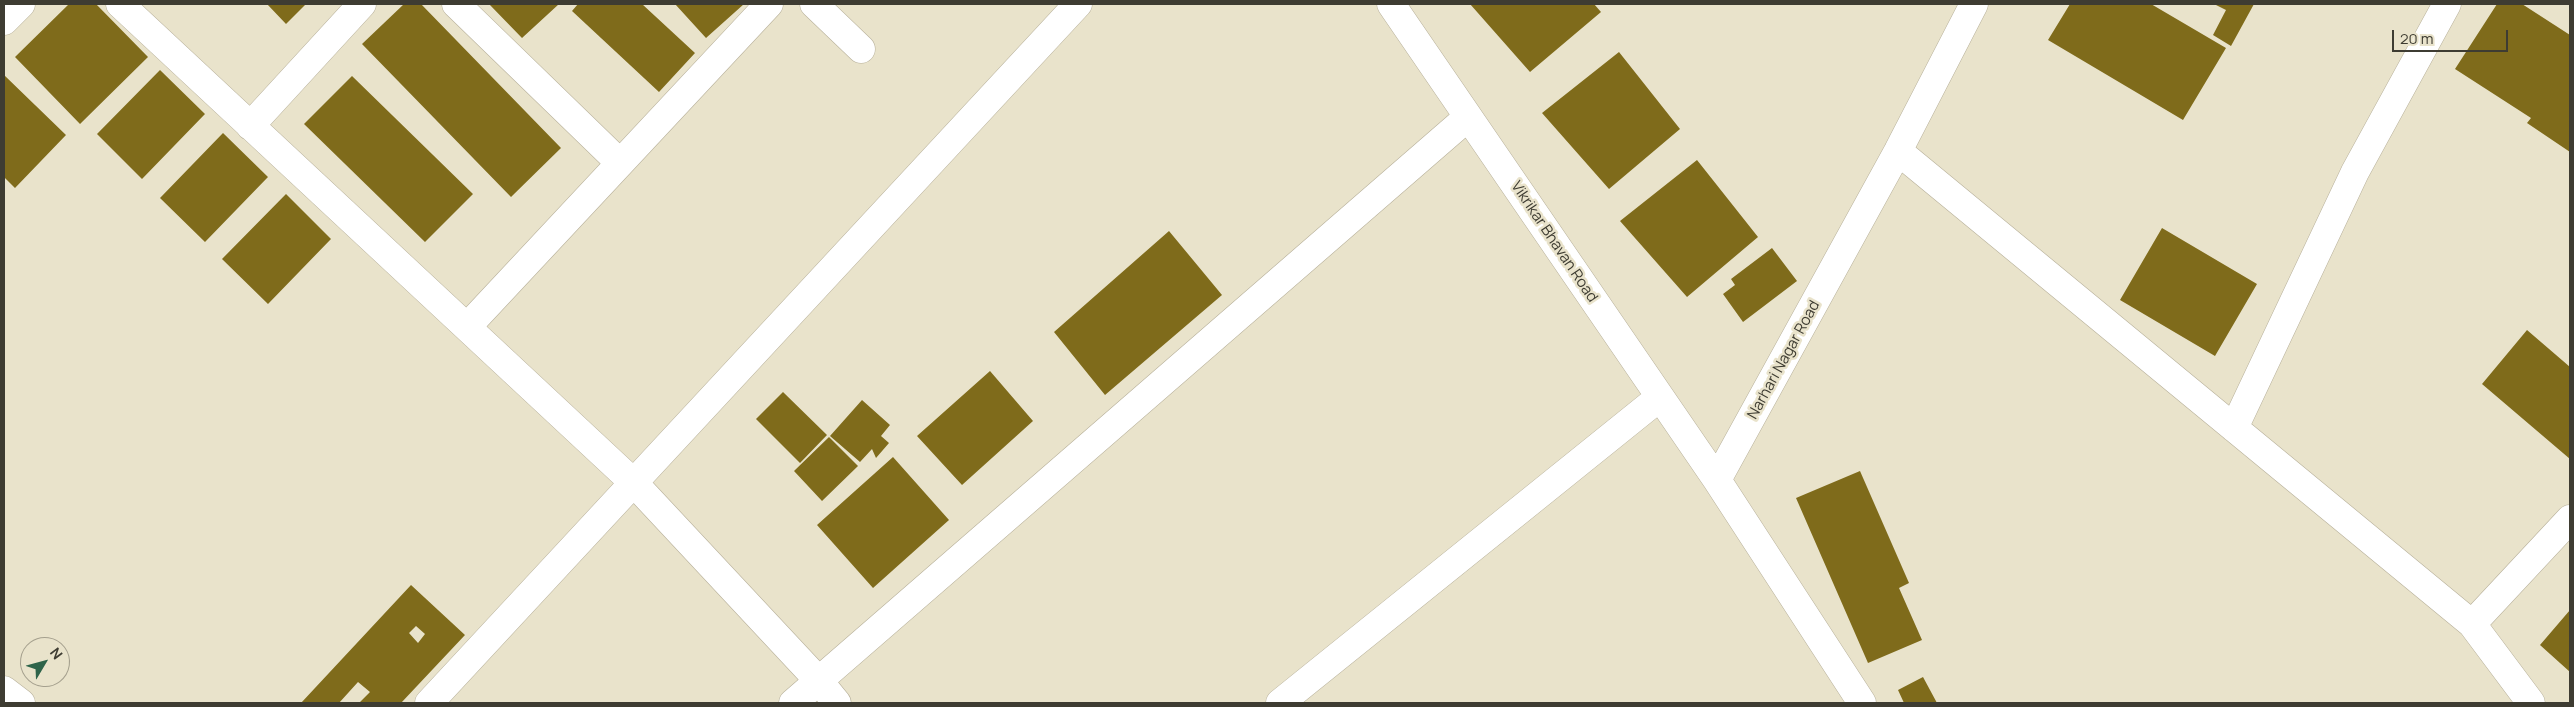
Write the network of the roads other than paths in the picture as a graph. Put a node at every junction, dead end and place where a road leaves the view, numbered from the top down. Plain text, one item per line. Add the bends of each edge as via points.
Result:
1 (21, 4) edge
2 (120, 4) edge
3 (362, 4) edge
4 (456, 4) edge
5 (769, 4) edge
6 (814, 4) edge
7 (1078, 4) edge
8 (1391, 4) edge
9 (1974, 4) edge
10 (2447, 4) edge
11 (4, 22) edge
12 (861, 49) dead end
13 (1468, 117) junction
14 (250, 126) junction
15 (1898, 152) junction
16 (620, 163) junction
17 (467, 327) junction
18 (1660, 397) junction
19 (2234, 428) junction
20 (1717, 480) junction
21 (634, 483) junction
22 (2570, 519) edge
23 (2472, 624) junction
24 (819, 681) junction
25 (4, 690) edge
26 (21, 703) edge
27 (428, 703) edge
28 (793, 703) edge
29 (837, 703) edge
30 (1280, 703) edge
31 (1862, 703) edge
32 (2531, 703) edge

1 - 11 street
2 - 14 street
3 - 14 street
4 - 16 street
5 - 16 street
6 - 12 street
7 - 21 street
8 - 13 street, Vikrikar Bhavan Road
9 - 15 street, Narhari Nagar Road
10 - 19 street via 2355,172
13 - 18 street, Vikrikar Bhavan Road
13 - 24 street
14 - 17 street
15 - 19 street
15 - 20 street, Narhari Nagar Road
16 - 17 street
17 - 21 street
18 - 20 street, Vikrikar Bhavan Road
18 - 30 street
19 - 23 street
20 - 31 street
21 - 24 street
21 - 27 street
22 - 23 street
23 - 32 street
24 - 28 street
24 - 29 street
25 - 26 street

